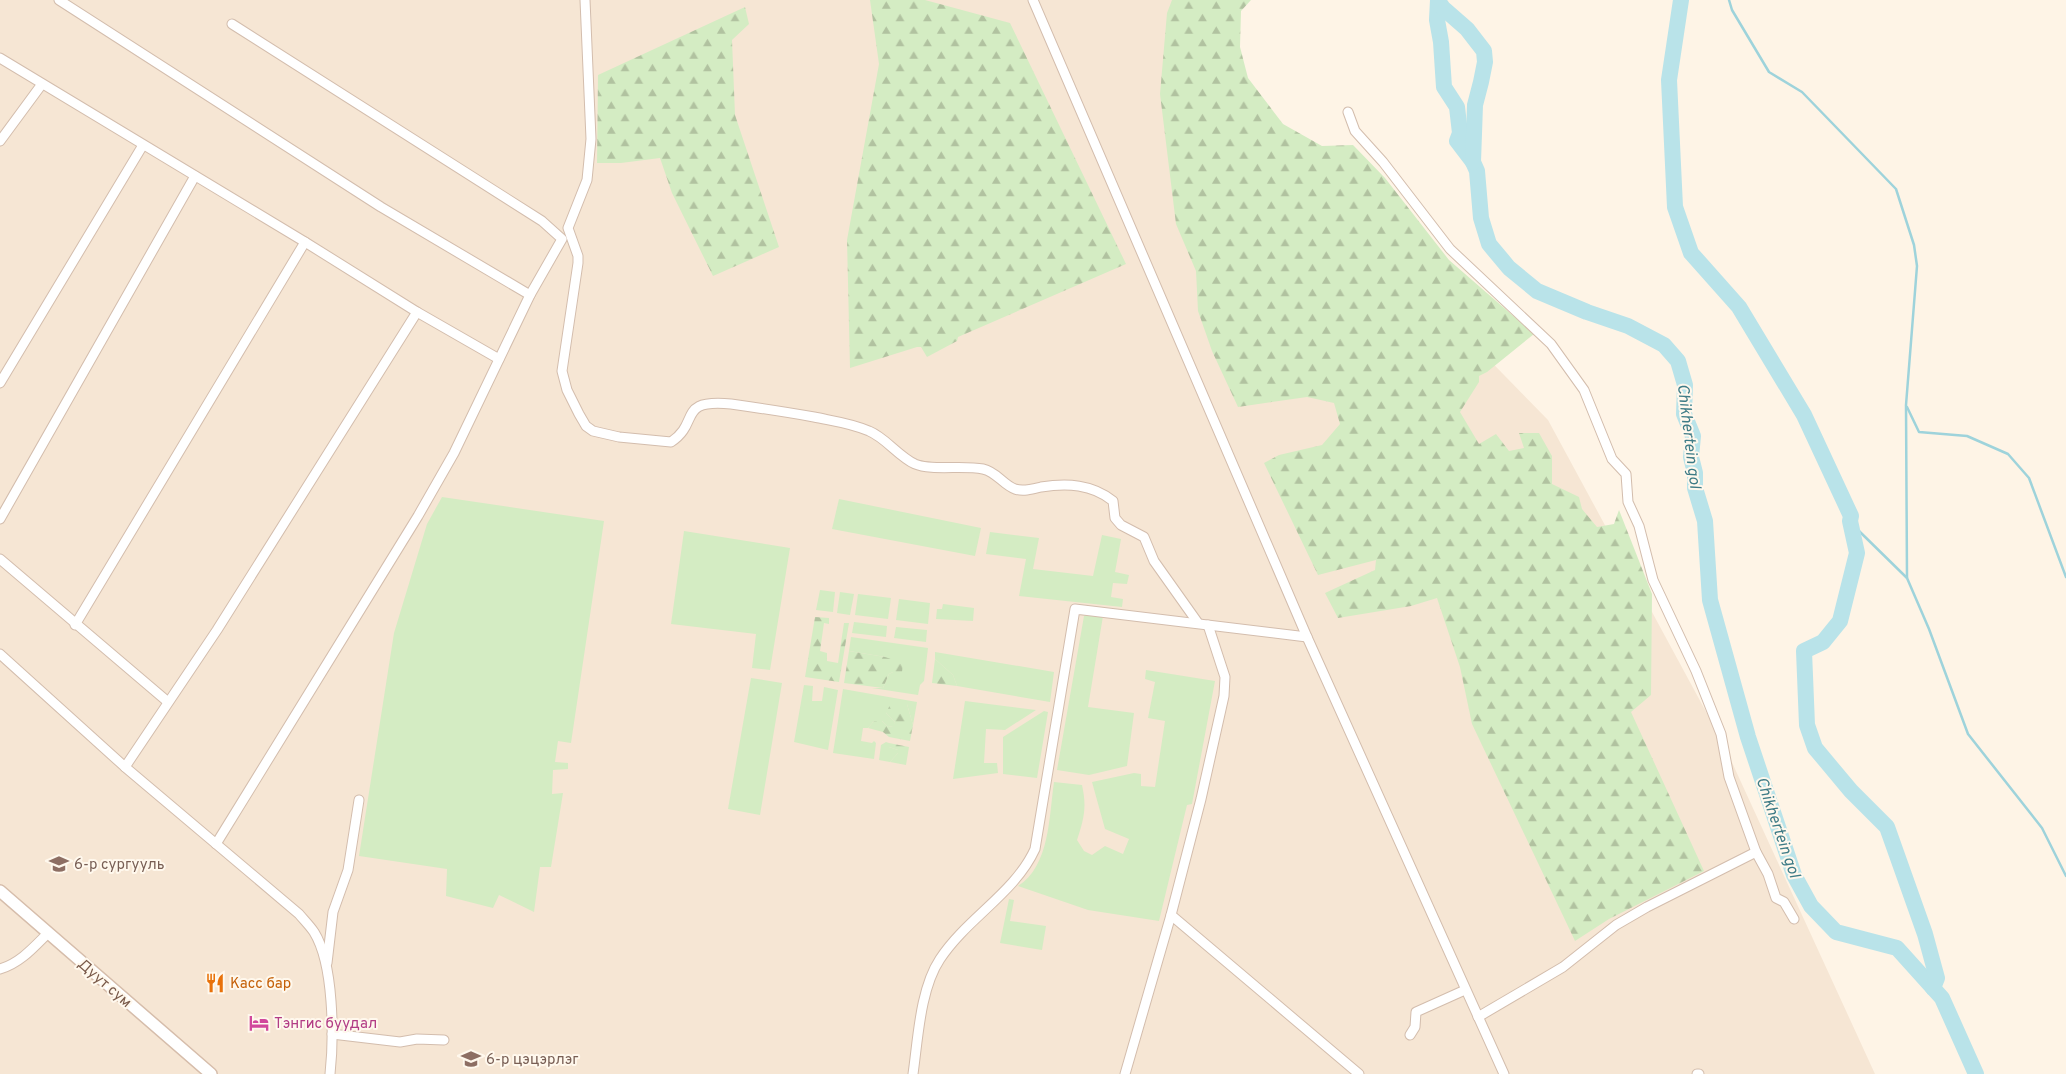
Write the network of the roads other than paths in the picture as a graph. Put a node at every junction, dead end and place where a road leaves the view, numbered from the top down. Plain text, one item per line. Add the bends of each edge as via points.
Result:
1 (59, 0) edge
2 (585, 0) edge
3 (1033, 0) edge
4 (232, 24) dead end
5 (0, 58) edge
6 (42, 84) junction
7 (1348, 112) dead end
8 (0, 140) edge
9 (143, 145) junction
10 (195, 176) junction
11 (568, 228) junction
12 (562, 238) junction
13 (305, 242) junction
14 (530, 295) junction
15 (417, 312) junction
16 (499, 359) junction
17 (0, 383) edge
18 (0, 519) edge
19 (0, 559) edge
20 (1198, 623) junction
21 (1208, 624) junction
22 (76, 625) junction
23 (1307, 637) junction
24 (0, 654) edge
25 (168, 702) junction
26 (125, 767) junction
27 (359, 800) dead end
28 (216, 844) junction
29 (1756, 852) junction
30 (0, 891) edge
31 (1171, 915) junction
32 (1794, 919) dead end
33 (48, 933) junction
34 (326, 966) junction
35 (0, 969) edge
36 (1465, 990) junction
37 (1478, 1017) junction
38 (332, 1034) junction
39 (1410, 1034) dead end
40 (444, 1040) dead end
41 (211, 1074) edge
42 (330, 1074) edge
43 (913, 1074) edge
44 (1125, 1074) edge
45 (1359, 1074) edge
46 (1504, 1074) edge

1 - 14 street via 381,207
2 - 11 street via 591,139 587,180
3 - 23 street
4 - 12 street via 542,221
5 - 6 street
6 - 8 street
6 - 9 street
7 - 29 street via 1355,131 1450,249 1551,344 1584,390 1612,459 1626,474 1628,502 1639,526 1653,580 1696,671 1721,734 1729,777
9 - 10 street
9 - 17 street
10 - 13 street
10 - 18 street
11 - 12 street
11 - 20 street via 578,263 562,371 579,414 593,431 671,442 678,438 696,408 714,402 851,424 878,436 915,464 986,470 1016,490 1060,484 1085,487 1105,494 1113,501 1115,518 1121,525 1144,537 1154,561
12 - 14 street
13 - 15 street
13 - 22 street
14 - 16 street
15 - 16 street
15 - 25 street via 217,630
16 - 28 street via 454,453 427,500
19 - 22 street
20 - 21 street
20 - 43 street via 1075,609 1035,849 1028,864 939,960 926,991
21 - 23 street
21 - 31 street via 1225,677 1224,696
22 - 25 street
23 - 36 street
24 - 26 street
25 - 26 street
26 - 28 street
27 - 34 street via 348,870 333,912
28 - 34 street via 299,914 315,933
29 - 32 street via 1776,898 1784,902
29 - 37 street via 1647,907 1616,926 1563,967
30 - 33 main road, Дуут сум
31 - 44 street
31 - 45 street
33 - 35 street via 24,957
33 - 41 main road, Дуут сум
34 - 38 street
36 - 37 street
36 - 39 street via 1416,1012 1415,1027
37 - 46 street
38 - 40 street via 400,1042
38 - 42 street

